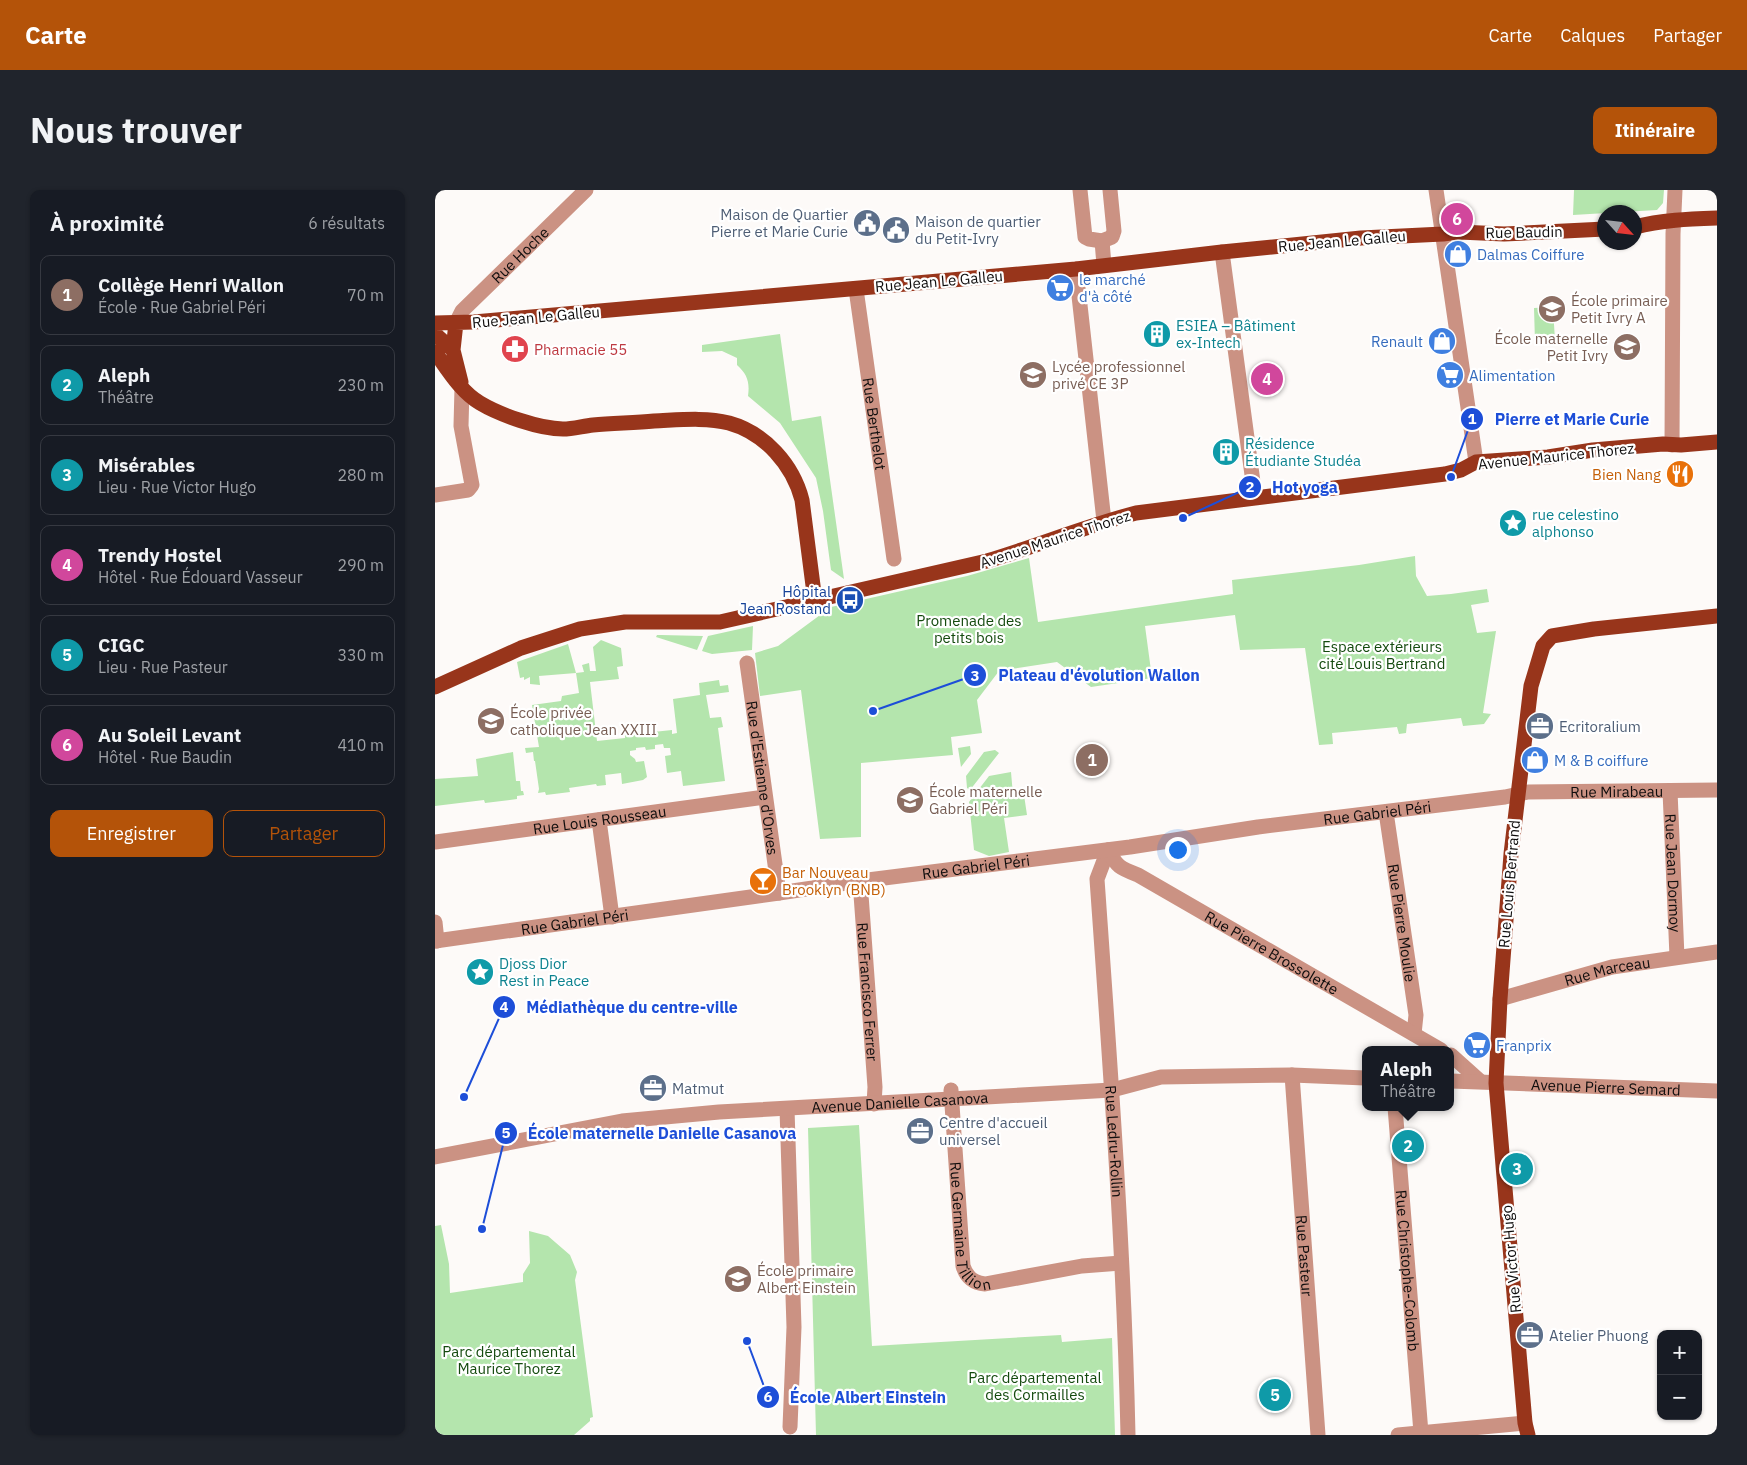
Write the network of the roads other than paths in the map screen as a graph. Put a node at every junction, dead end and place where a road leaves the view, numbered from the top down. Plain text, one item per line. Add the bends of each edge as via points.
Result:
1 (586, 190) edge
2 (1081, 190) edge
3 (1110, 190) edge
4 (1436, 190) edge
5 (1675, 190) edge
6 (1717, 218) edge
7 (1674, 220) junction
8 (1642, 225) edge
9 (1597, 229) edge
10 (1443, 234) junction
11 (1101, 241) junction
12 (1223, 252) junction
13 (1104, 265) junction
14 (1076, 269) junction
15 (855, 289) junction
16 (435, 323) edge
17 (456, 323) junction
18 (435, 334) edge
19 (453, 350) junction
20 (435, 352) edge
21 (462, 388) junction
22 (1717, 442) edge
23 (1671, 445) junction
24 (1476, 462) junction
25 (435, 495) edge
26 (1255, 497) junction
27 (1104, 521) junction
28 (894, 559) dead end
29 (815, 602) junction
30 (1717, 616) edge
31 (747, 663) dead end
32 (435, 687) edge
33 (1669, 790) junction
34 (1717, 790) edge
35 (1517, 795) junction
36 (765, 797) junction
37 (1386, 812) junction
38 (599, 820) junction
39 (435, 842) edge
40 (1109, 850) junction
41 (860, 881) junction
42 (779, 894) junction
43 (612, 917) junction
44 (435, 922) edge
45 (436, 941) edge
46 (1717, 952) edge
47 (1677, 957) junction
48 (1499, 999) junction
49 (1413, 1034) junction
50 (1434, 1046) edge
51 (1454, 1058) edge
52 (1292, 1075) junction
53 (1362, 1078) edge
54 (1454, 1081) edge
55 (1480, 1082) junction
56 (1496, 1083) junction
57 (1112, 1090) junction
58 (1717, 1091) edge
59 (951, 1094) junction
60 (874, 1104) junction
61 (787, 1109) junction
62 (1395, 1111) edge
63 (435, 1156) edge
64 (1121, 1263) junction
65 (1526, 1429) edge
66 (788, 1432) edge
67 (1421, 1433) junction
68 (1128, 1435) edge
69 (1318, 1435) edge
70 (1398, 1435) edge

1 - 17 street, Rue Hoche via 462,311
2 - 11 street via 1085,237
3 - 11 street via 1115,231 1112,237
4 - 10 street
5 - 7 street
6 - 7 main road
7 - 8 main road
7 - 23 street
9 - 10 main road, Rue Baudin
10 - 12 main road, Rue Jean Le Galleu via 1361,238
10 - 24 street
11 - 13 street
12 - 13 main road, Rue Jean Le Galleu
12 - 26 street
13 - 14 main road, Rue Jean Le Galleu
14 - 15 main road, Rue Jean Le Galleu
14 - 27 street
15 - 17 main road, Rue Jean Le Galleu
15 - 28 street, Rue Berthelot
16 - 17 main road, Rue Jean Le Galleu
17 - 19 main road
18 - 19 main road
19 - 21 main road
20 - 21 main road
21 - 25 street via 461,426 471,485 468,490
21 - 29 main road via 481,404 507,415 562,429 691,419 714,420 751,432 778,454 798,487
22 - 23 main road, Avenue Maurice Thorez
23 - 24 main road, Avenue Maurice Thorez
24 - 26 main road, Avenue Maurice Thorez via 1445,474
26 - 27 main road, Avenue Maurice Thorez via 1136,512
27 - 29 main road, Avenue Maurice Thorez via 987,561
29 - 32 main road, Avenue Maurice Thorez via 720,622 625,622 580,629 521,648
30 - 35 main road, Rue Louis Bertrand via 1594,629 1562,626 1543,632 1534,652
31 - 36 street, Rue d'Estienne d'Orves
33 - 34 street, Rue Mirabeau
33 - 35 street, Rue Mirabeau via 1529,792
33 - 47 street, Rue Jean Dormoy
35 - 37 street, Rue Gabriel Péri
35 - 48 main road, Rue Louis Bertrand
36 - 38 street, Rue Louis Rousseau
36 - 42 street, Rue d'Estienne d'Orves
37 - 40 street, Rue Gabriel Péri via 1258,827
37 - 49 street, Rue Pierre Moulie via 1416,1014
38 - 39 street, Rue Louis Rousseau
38 - 43 street
40 - 41 street, Rue Gabriel Péri
40 - 49 street, Rue Pierre Brossolette via 1121,868
40 - 57 street, Rue Ledru-Rollin via 1097,879
41 - 42 street, Rue Gabriel Péri
41 - 60 street, Rue Francisco Ferrer
42 - 43 street, Rue Gabriel Péri
43 - 45 street, Rue Gabriel Péri
44 - 45 street
46 - 47 street, Rue Marceau
47 - 48 street, Rue Marceau via 1606,968
48 - 56 main road, Rue Louis Bertrand
49 - 50 street, Rue Pierre Brossolette
51 - 55 street
52 - 53 street, Avenue Danielle Casanova
52 - 57 street, Avenue Danielle Casanova via 1161,1077
52 - 69 street, Rue Pasteur
54 - 55 street
55 - 56 street
56 - 58 street, Avenue Pierre Semard
56 - 65 main road, Rue Victor Hugo
57 - 59 street, Avenue Danielle Casanova
57 - 64 street, Rue Ledru-Rollin
59 - 60 street, Avenue Danielle Casanova
59 - 64 street, Rue Germaine Tillion via 963,1266 970,1278 985,1284
60 - 61 street, Avenue Danielle Casanova
61 - 63 street, Avenue Danielle Casanova via 623,1121
61 - 66 street via 794,1326
62 - 67 street, Rue Christophe-Colomb
64 - 68 street, Rue Ledru-Rollin
65 - 67 street
67 - 70 street

